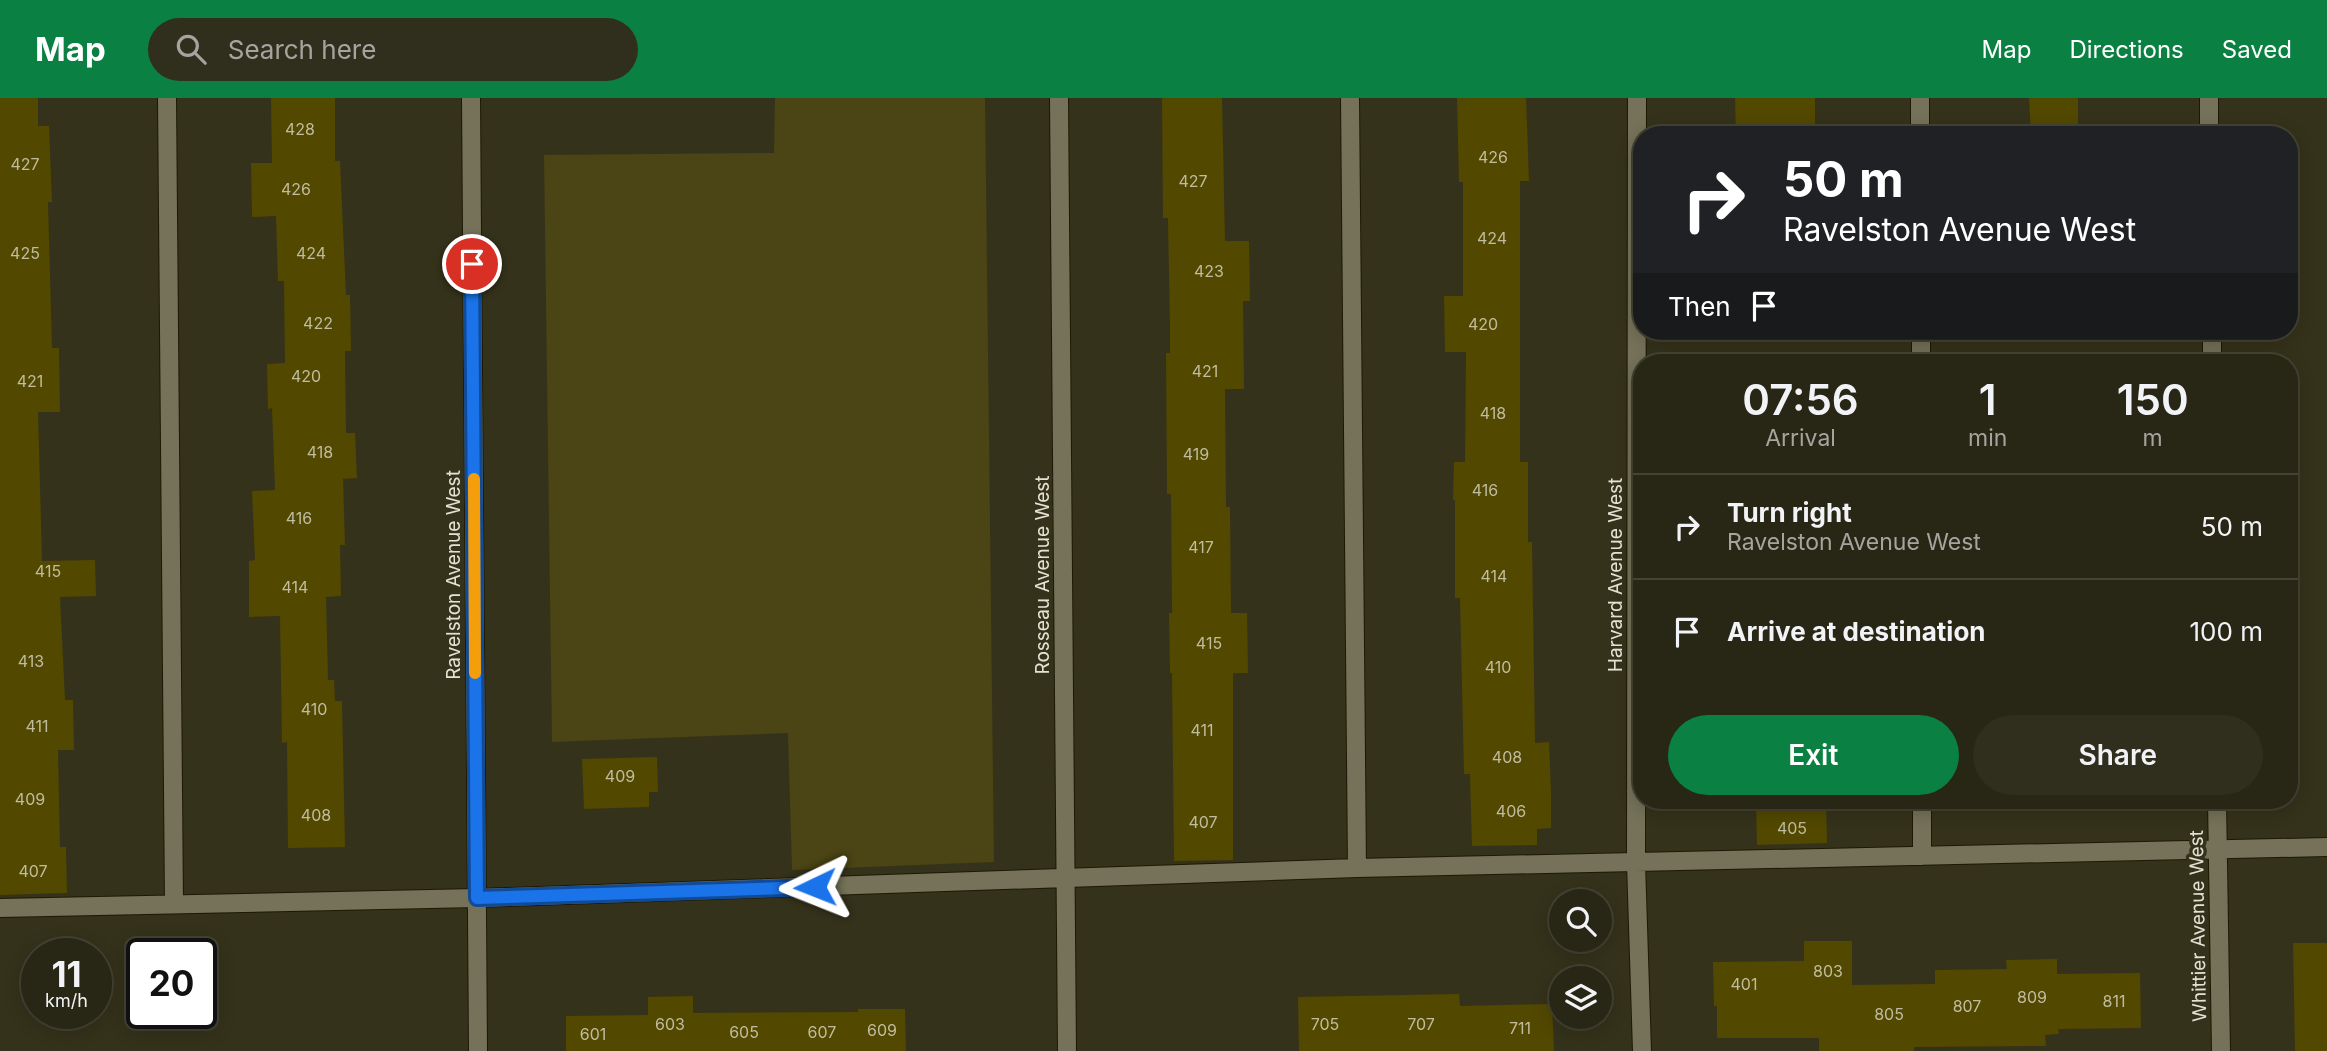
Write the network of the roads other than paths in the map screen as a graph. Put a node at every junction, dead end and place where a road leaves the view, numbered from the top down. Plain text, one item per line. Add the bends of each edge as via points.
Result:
1 (167, 98) edge
2 (471, 98) edge
3 (1059, 98) edge
4 (1350, 98) edge
5 (1637, 98) edge
6 (1920, 98) edge
7 (2209, 98) edge
8 (1637, 126) edge
9 (1920, 126) edge
10 (2209, 126) edge
11 (1636, 809) edge
12 (1922, 809) edge
13 (2217, 809) edge
14 (2327, 847) edge
15 (2218, 851) junction
16 (1922, 856) junction
17 (1636, 863) junction
18 (1357, 868) junction
19 (1066, 879) junction
20 (477, 898) junction
21 (174, 904) junction
22 (0, 908) edge
23 (478, 1051) edge
24 (1067, 1051) edge
25 (1642, 1051) edge
26 (2221, 1051) edge

1 - 21 street
2 - 20 street, Ravelston Avenue West
3 - 19 street, Rosseau Avenue West
4 - 18 street
5 - 8 street, Harvard Avenue West
6 - 9 street
7 - 10 street
11 - 17 street, Harvard Avenue West
12 - 16 street
13 - 15 street, Whittier Avenue West
14 - 15 street
15 - 16 street
15 - 26 street, Whittier Avenue West
16 - 17 street
17 - 18 street
17 - 25 street, Harvard Avenue West
18 - 19 street
19 - 20 street
19 - 24 street, Rosseau Avenue West
20 - 21 street
20 - 23 street, Ravelston Avenue West
21 - 22 street

